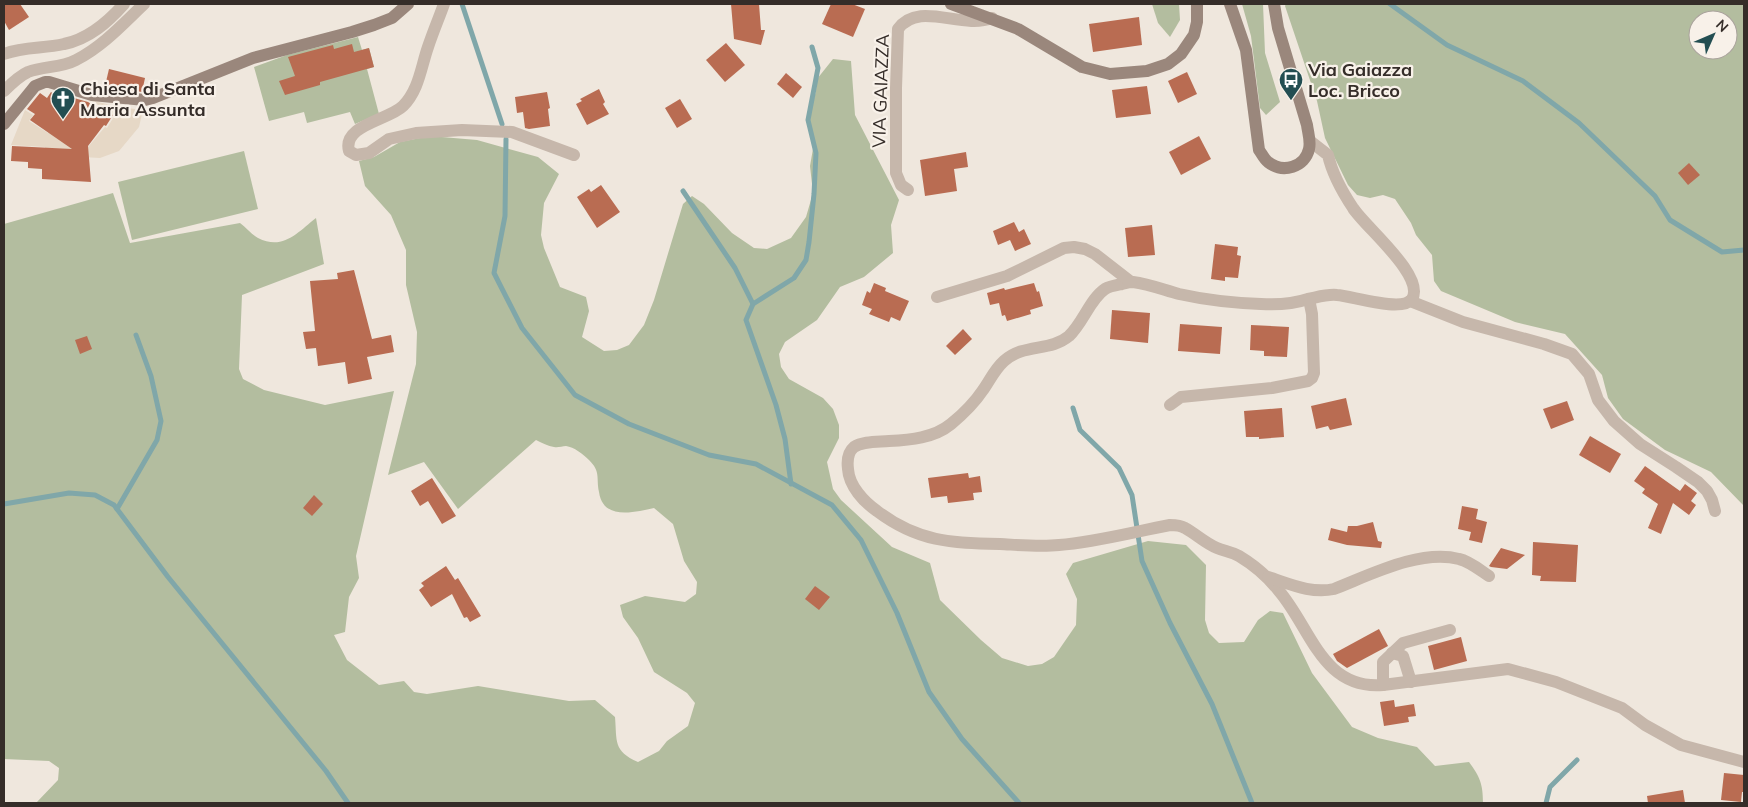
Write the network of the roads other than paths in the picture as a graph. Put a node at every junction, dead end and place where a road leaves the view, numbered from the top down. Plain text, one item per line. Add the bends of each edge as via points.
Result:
1 (124, 4) edge
2 (144, 4) edge
3 (408, 4) edge
4 (444, 4) edge
5 (951, 4) edge
6 (1196, 4) edge
7 (1230, 4) edge
8 (1274, 4) edge
9 (992, 18) junction
10 (4, 54) edge
11 (4, 91) edge
12 (4, 124) edge
13 (1310, 141) junction
14 (574, 155) dead end
15 (908, 190) dead end
16 (1131, 282) junction
17 (937, 297) dead end
18 (1308, 299) junction
19 (1410, 301) junction
20 (1170, 405) dead end
21 (1714, 511) dead end
22 (1266, 576) junction
23 (1489, 576) dead end
24 (1450, 630) dead end
25 (1392, 653) junction
26 (1411, 682) junction
27 (1384, 686) junction
28 (1744, 762) edge

1 - 10 street via 104,24 72,42
2 - 11 street via 78,60 28,72
3 - 12 main road via 392,18 374,25 253,58 145,100 92,95 49,82 41,83
4 - 14 street via 415,92 398,111 359,129 351,137 349,151 356,155 369,152 389,139 416,133 462,130 512,132
5 - 9 main road, VIA GAIAZZA
6 - 9 main road, VIA GAIAZZA via 1194,35 1181,54 1168,64 1147,71 1110,74 1082,67 1018,29
7 - 13 main road via 1246,50 1259,150 1274,165 1293,167 1304,160
8 - 13 main road
9 - 15 street, VIA GAIAZZA via 972,20 923,12 903,20 898,29 896,173 900,184
13 - 19 street via 1328,155 1353,210 1406,270 1413,286
16 - 17 street via 1095,254 1074,247 1064,248 1008,276
16 - 18 street via 1223,302 1280,305
16 - 22 street via 1105,289 1066,338 1039,348 1021,350 1006,359 963,412 935,434 860,444 853,448 849,454 848,474 866,504 909,531 940,541 1055,546 1170,525 1184,527 1218,549 1238,555
18 - 19 street via 1334,294 1393,304
18 - 20 street via 1312,314 1312,378 1272,388 1180,397
19 - 21 street via 1463,322 1572,354 1589,374 1598,400 1614,421 1640,444 1698,482 1712,500
22 - 23 street via 1307,590 1323,591 1404,562 1438,556 1460,559
22 - 27 street via 1337,673 1351,682
24 - 25 street via 1403,643
25 - 26 street via 1403,656
25 - 27 street via 1384,662
26 - 27 street
26 - 28 street via 1508,669 1556,682 1614,704 1681,746

